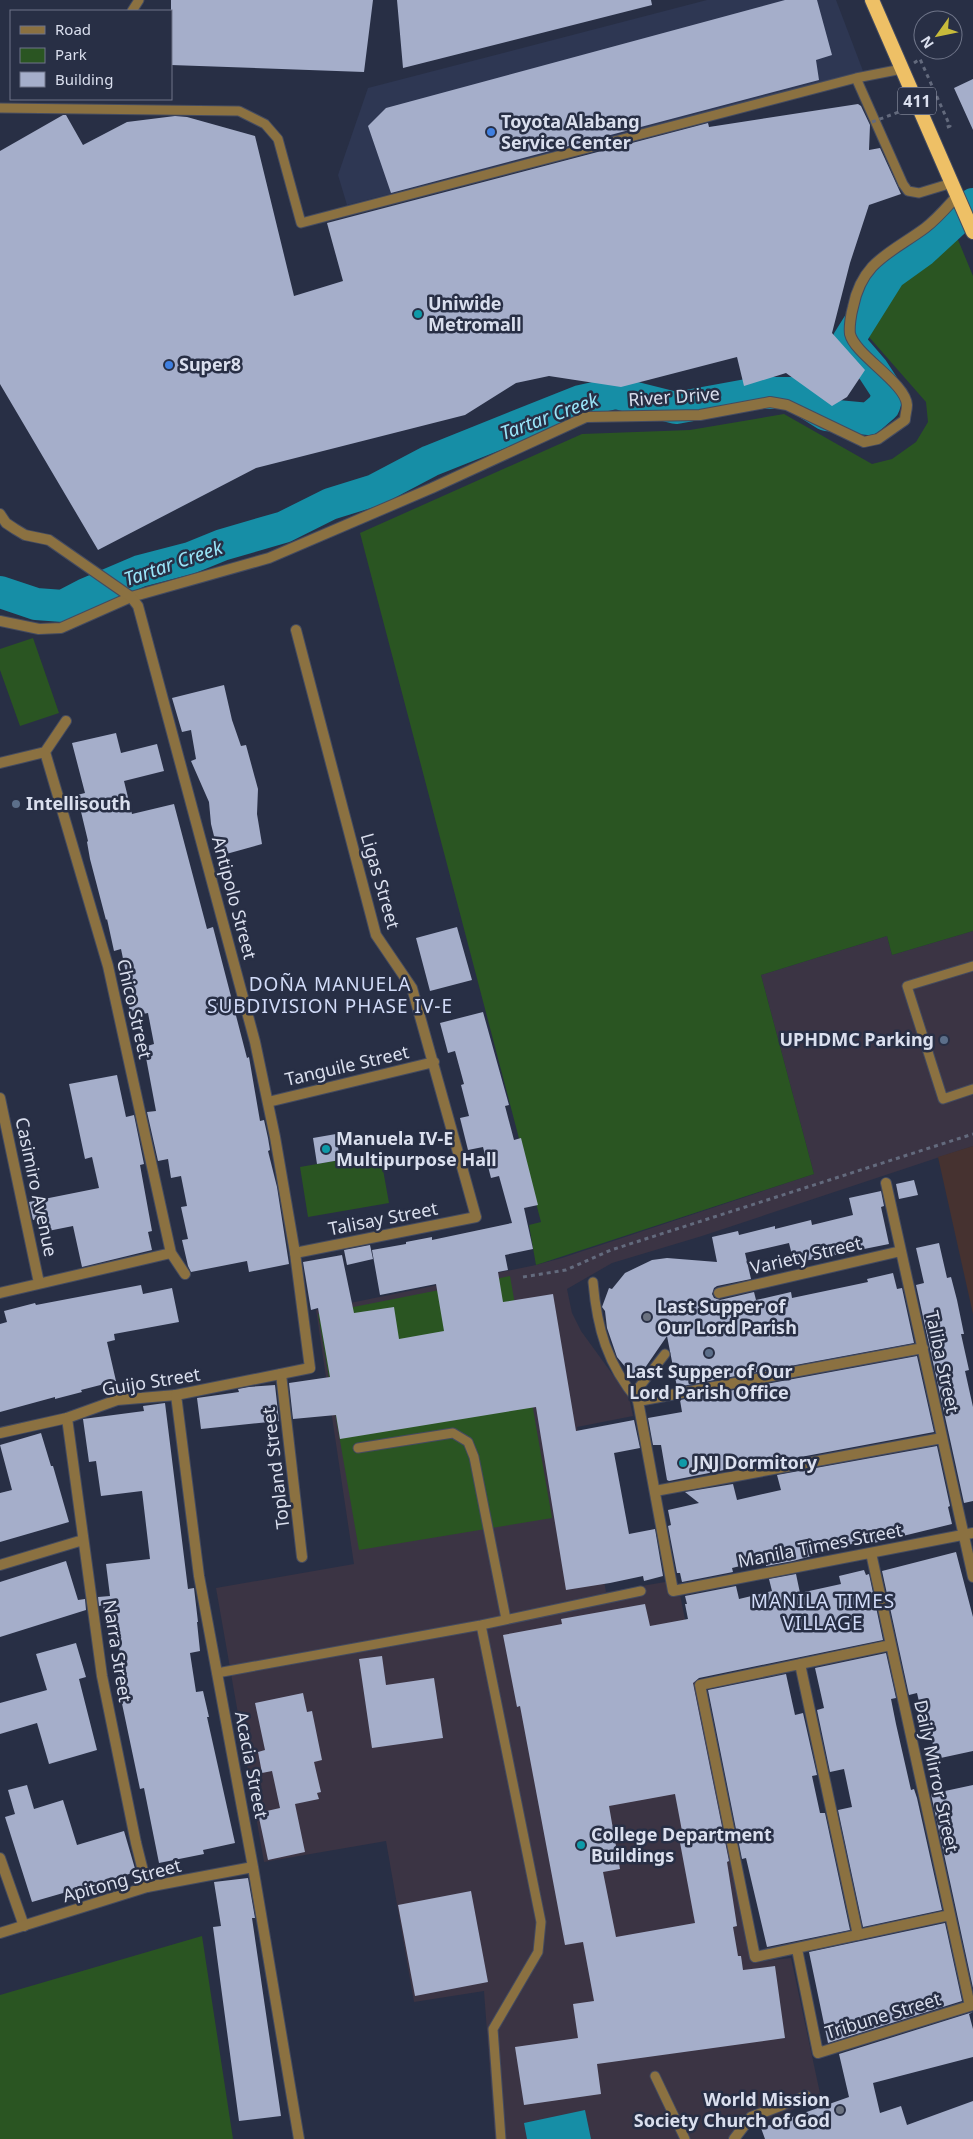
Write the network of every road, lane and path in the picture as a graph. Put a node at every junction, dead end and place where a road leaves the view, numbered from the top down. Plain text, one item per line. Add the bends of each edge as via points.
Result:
1 (872, 0) edge
2 (920, 60) edge
3 (902, 69) junction
4 (856, 78) junction
5 (938, 97) junction
6 (0, 108) edge
7 (872, 122) dead end
8 (950, 126) dead end
9 (952, 183) junction
10 (959, 199) junction
11 (973, 232) edge
12 (0, 514) edge
13 (132, 597) junction
14 (0, 621) edge
15 (296, 630) dead end
16 (66, 721) dead end
17 (45, 752) junction
18 (0, 763) edge
19 (973, 966) edge
20 (434, 1062) junction
21 (973, 1089) edge
22 (0, 1098) edge
23 (268, 1102) junction
24 (973, 1134) edge
25 (886, 1183) dead end
26 (476, 1218) joint
27 (902, 1251) junction
28 (171, 1253) junction
29 (295, 1253) junction
30 (185, 1274) dead end
31 (523, 1277) dead end
32 (594, 1282) dead end
33 (39, 1283) junction
34 (0, 1293) edge
35 (719, 1293) dead end
36 (923, 1348) junction
37 (665, 1354) dead end
38 (310, 1368) joint
39 (281, 1374) junction
40 (176, 1395) junction
41 (635, 1398) junction
42 (67, 1418) junction
43 (0, 1433) edge
44 (942, 1438) junction
45 (358, 1448) dead end
46 (655, 1491) junction
47 (968, 1534) edge
48 (83, 1540) junction
49 (871, 1553) junction
50 (302, 1557) dead end
51 (0, 1565) edge
52 (973, 1577) edge
53 (641, 1591) dead end
54 (506, 1619) junction
55 (481, 1625) junction
56 (891, 1645) junction
57 (800, 1664) junction
58 (217, 1673) junction
59 (0, 1858) edge
60 (253, 1867) junction
61 (147, 1887) junction
62 (950, 1915) junction
63 (24, 1926) junction
64 (0, 1933) edge
65 (858, 1935) junction
66 (797, 1948) junction
67 (972, 2005) edge
68 (655, 2076) dead end
69 (806, 2096) dead end
70 (300, 2139) edge
71 (501, 2139) edge
72 (685, 2139) edge
73 (734, 2139) edge

1 - 3 highway, 411
2 - 5 path
3 - 4 lane
3 - 9 highway, 411
4 - 6 lane via 301,224 278,139 265,124 239,111
4 - 9 lane via 908,192 920,193
5 - 7 path, bridge
5 - 8 path
9 - 10 highway, 411
10 - 11 highway, 411
10 - 13 street, River Drive via 886,254 863,276 852,307 850,334 858,347 906,398 905,420 878,439 864,442 788,405 770,402 700,415 586,417 269,558
12 - 13 street via 15,529 25,535 49,540
13 - 14 street, River Drive via 61,628 39,629
13 - 23 street, Antipolo Street via 138,606 181,764
15 - 20 street, Ligas Street via 376,935 407,977
16 - 17 street
17 - 18 street
17 - 28 street, Chico Street via 108,966
19 - 21 lane via 907,986 943,1099
20 - 23 street, Tanguile Street
20 - 26 street, Ligas Street
22 - 33 street, Casimiro Avenue
23 - 29 street, Antipolo Street
24 - 31 path via 611,1250 566,1270
25 - 27 street, Taliba Street
26 - 29 street, Talisay Street
27 - 35 street, Variety Street
27 - 36 street, Taliba Street
28 - 30 street, Chico Street
28 - 33 street
29 - 38 street, Antipolo Street
32 - 41 lane via 603,1342 616,1370
33 - 34 street
36 - 41 street
36 - 44 street, Taliba Street
37 - 41 lane
38 - 39 street, Guijo Street
39 - 40 street, Guijo Street
39 - 50 street, Topland Street
40 - 42 street, Guijo Street via 117,1400
40 - 58 street, Acacia Street via 198,1576
41 - 46 street
42 - 43 street, Guijo Street
42 - 48 street, Narra Street
44 - 46 street
44 - 47 street, Taliba Street
45 - 54 lane via 453,1433 468,1442 474,1457
46 - 49 street, Manila Times Street via 673,1591
47 - 49 street, Manila Times Street
47 - 52 street, Taliba Street
48 - 51 street
48 - 61 street, Narra Street via 102,1676
49 - 56 street, Daily Mirror Street
53 - 54 lane
54 - 55 lane
55 - 58 lane
55 - 71 lane via 541,1922 538,1952 493,2029
56 - 57 street
56 - 62 street, Daily Mirror Street
57 - 65 street
57 - 66 street via 700,1685 755,1958
58 - 60 street, Acacia Street
59 - 63 street
60 - 61 street, Apitong Street
60 - 70 street, Acacia Street
61 - 63 street, Apitong Street
62 - 65 street
62 - 67 street, Daily Mirror Street
63 - 64 street, Apitong Street
65 - 66 street
66 - 67 street, Tribune Street via 818,2053
68 - 72 lane
69 - 73 street via 751,2117

